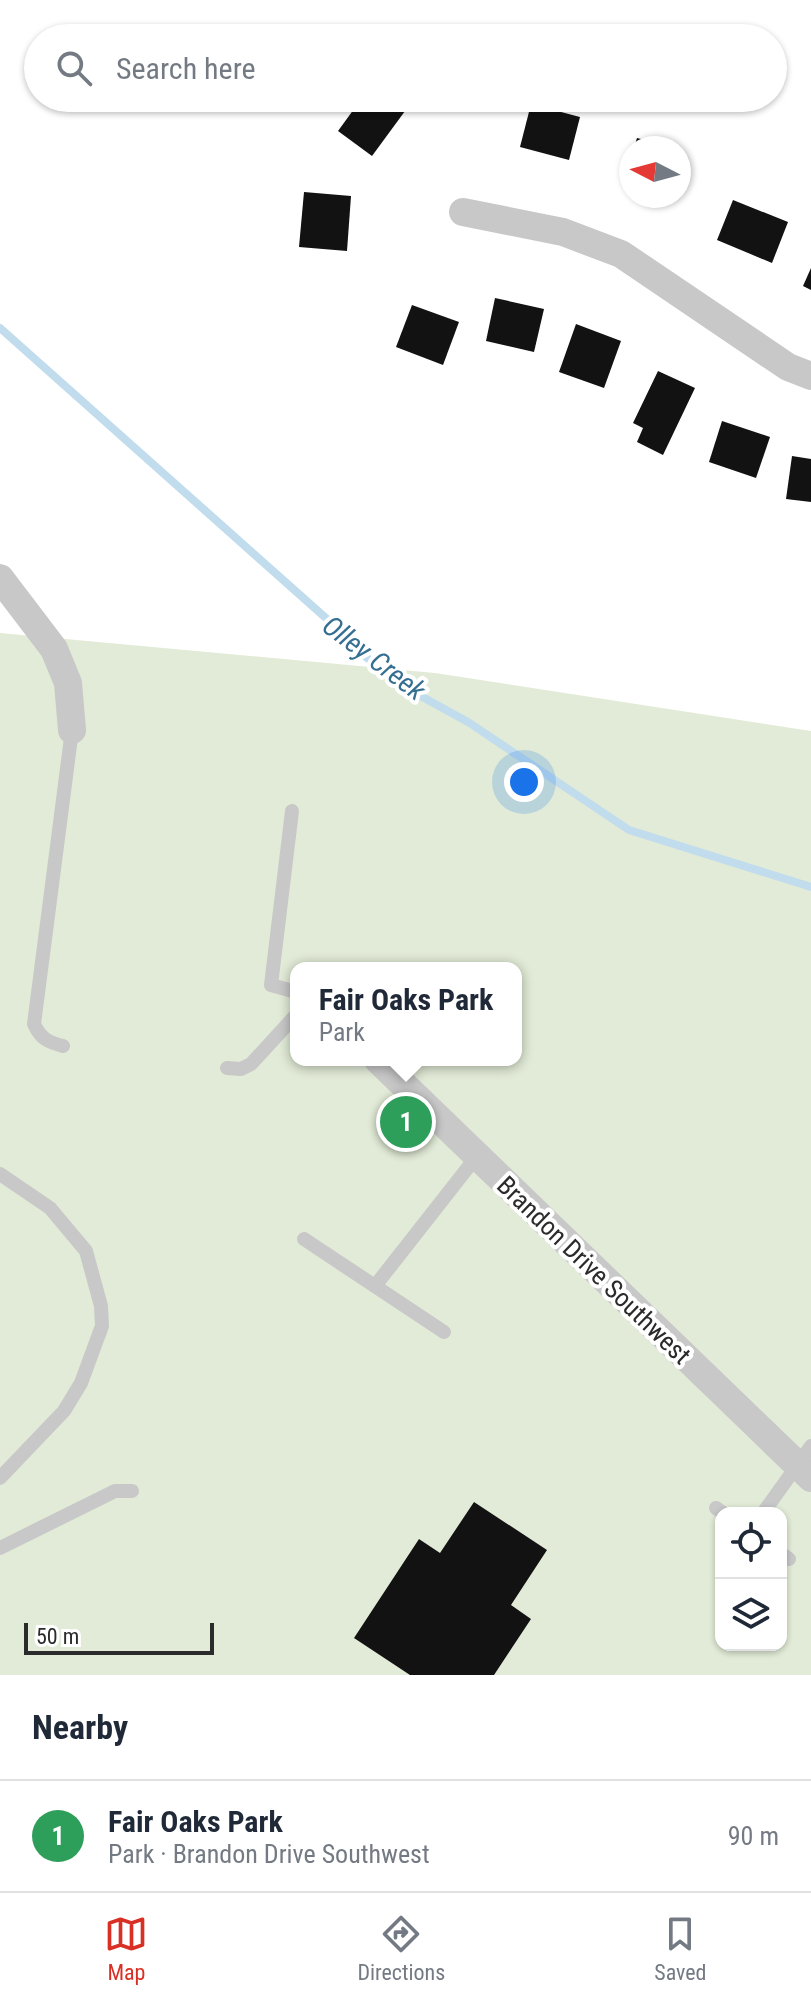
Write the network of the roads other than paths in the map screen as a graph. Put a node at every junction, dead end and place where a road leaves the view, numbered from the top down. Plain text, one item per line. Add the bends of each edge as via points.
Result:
1 (463, 212) dead end
2 (811, 376) edge
3 (0, 578) edge
4 (72, 730) joint
5 (292, 811) dead end
6 (290, 990) edge
7 (290, 1022) edge
8 (63, 1046) dead end
9 (384, 1066) edge
10 (227, 1068) dead end
11 (477, 1156) junction
12 (0, 1174) edge
13 (304, 1239) dead end
14 (375, 1286) junction
15 (444, 1332) dead end
16 (806, 1463) edge
17 (0, 1478) edge
18 (132, 1491) dead end
19 (768, 1507) edge
20 (0, 1548) edge

1 - 2 street via 563,232 621,254 788,367
3 - 4 street via 54,649 68,683
4 - 8 lane via 34,1024 39,1035
5 - 6 lane via 271,985
7 - 10 lane via 251,1064
9 - 11 street, Brandon Drive Southwest
11 - 14 lane
11 - 16 street, Brandon Drive Southwest
12 - 17 lane via 50,1208 86,1251 102,1326 81,1383 64,1411
13 - 14 lane
14 - 15 lane
16 - 19 lane
18 - 20 lane via 115,1491

